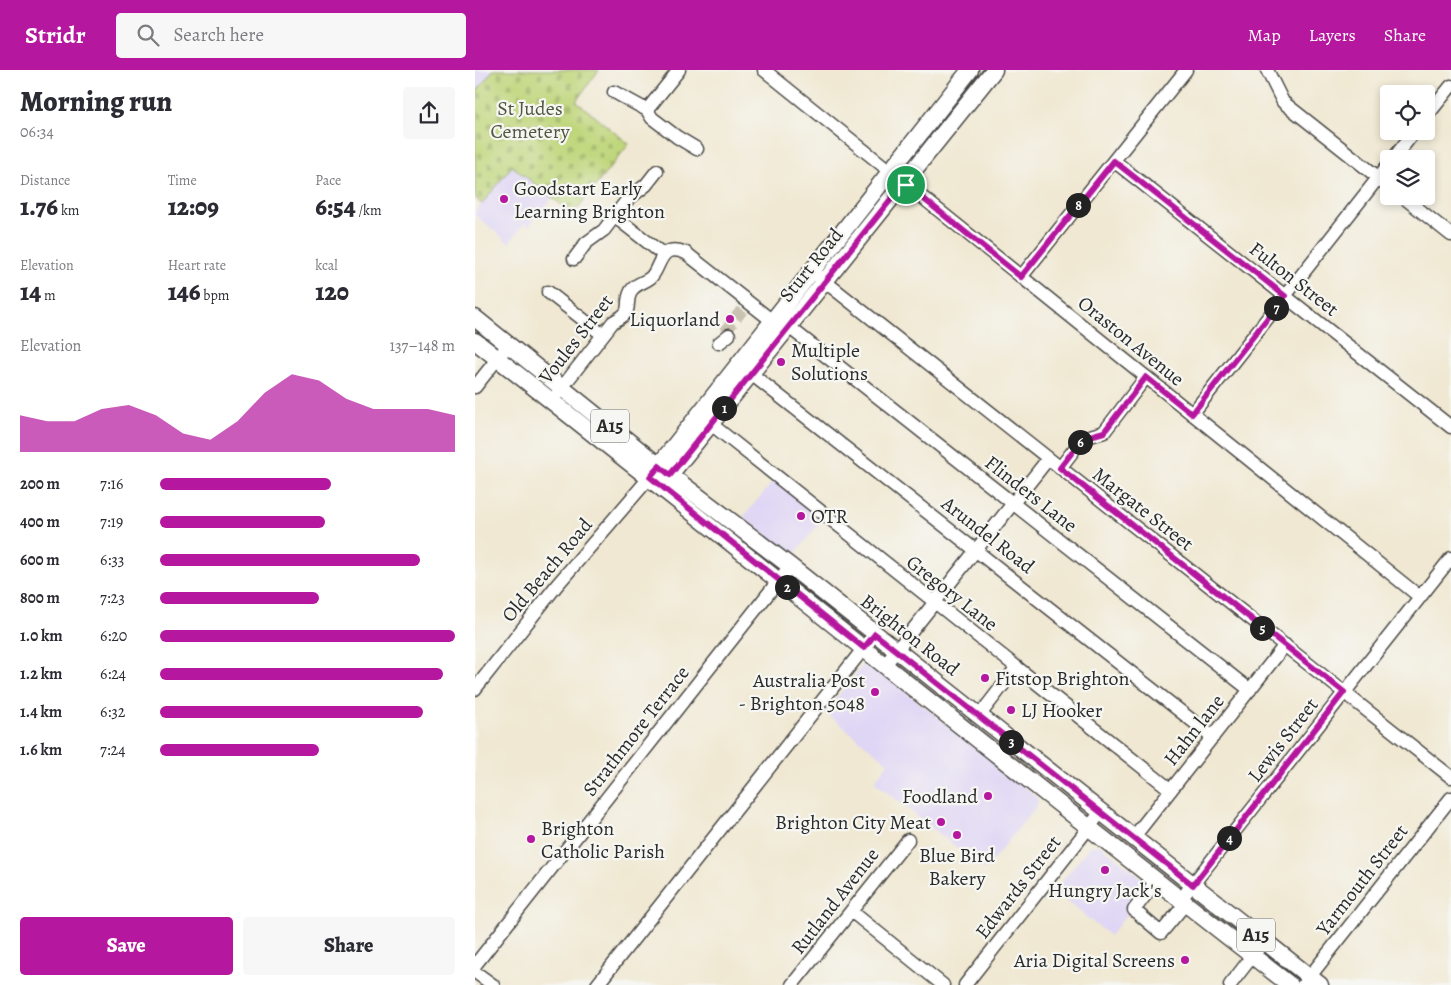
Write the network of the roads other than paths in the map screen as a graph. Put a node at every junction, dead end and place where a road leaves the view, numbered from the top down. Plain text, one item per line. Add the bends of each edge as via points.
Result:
1 (679, 70) edge
2 (764, 70) edge
3 (970, 70) edge
4 (994, 70) edge
5 (1186, 70) edge
6 (1267, 70) edge
7 (1451, 86) edge
8 (614, 92) dead end
9 (1435, 106) edge
10 (647, 110) junction
11 (1408, 140) edge
12 (697, 149) dead end
13 (1400, 150) edge
14 (1114, 161) junction
15 (657, 171) dead end
16 (889, 171) junction
17 (1379, 177) joint
18 (904, 183) junction
19 (1413, 205) edge
20 (614, 216) junction
21 (1451, 235) edge
22 (663, 255) junction
23 (574, 259) dead end
24 (811, 271) junction
25 (1021, 277) junction
26 (825, 282) junction
27 (548, 292) dead end
28 (1285, 296) junction
29 (475, 318) edge
30 (772, 321) junction
31 (788, 329) junction
32 (727, 333) tunnel mouth
33 (603, 335) junction
34 (475, 341) edge
35 (719, 343) dead end
36 (509, 344) junction
37 (498, 359) junction
38 (745, 369) junction
39 (1146, 377) junction
40 (475, 387) edge
41 (562, 387) junction
42 (551, 401) junction
43 (1192, 414) junction
44 (711, 424) junction
45 (1451, 427) edge
46 (690, 450) junction
47 (1048, 458) junction
48 (1060, 468) junction
49 (660, 476) junction
50 (690, 490) junction
51 (1014, 503) junction
52 (976, 550) junction
53 (1451, 558) edge
54 (790, 566) junction
55 (779, 580) junction
56 (1420, 597) junction
57 (935, 602) junction
58 (875, 634) junction
59 (1285, 646) junction
60 (864, 648) junction
61 (897, 651) junction
62 (885, 665) junction
63 (1017, 668) junction
64 (475, 689) edge
65 (1250, 690) junction
66 (1344, 692) junction
67 (979, 716) junction
68 (1213, 736) junction
69 (1451, 777) edge
70 (1171, 790) junction
71 (1451, 798) edge
72 (1101, 812) junction
73 (1089, 827) junction
74 (1133, 838) junction
75 (908, 840) dead end
76 (1157, 880) junction
77 (1193, 885) junction
78 (1183, 901) junction
79 (851, 911) junction
80 (1264, 941) junction
81 (1253, 956) junction
82 (475, 966) edge
83 (475, 972) edge
84 (1311, 982) edge
85 (493, 985) edge
86 (597, 985) edge
87 (793, 985) edge
88 (943, 985) edge
89 (965, 985) edge
90 (1230, 985) edge
91 (1290, 985) edge

1 - 10 street
2 - 16 street, Oraston Avenue
3 - 16 main road, Sturt Road
4 - 18 main road, Sturt Road
5 - 14 street
6 - 17 street via 1283,102
7 - 9 street
8 - 10 street
10 - 12 street via 677,137
11 - 13 street
14 - 25 street
14 - 28 street, Fulton Street
15 - 20 street
16 - 18 street, Oraston Avenue
16 - 24 main road, Sturt Road
17 - 28 street
18 - 25 street, Oraston Avenue
18 - 26 main road, Sturt Road
19 - 21 street
20 - 22 street
20 - 23 street
22 - 30 street, Flinders Lane via 678,249 686,253 746,309
22 - 33 street, Voules Street via 653,276 631,292 628,310
24 - 26 street, Margate Street
24 - 30 main road, Sturt Road
25 - 39 street, Oraston Avenue
26 - 31 main road, Sturt Road
26 - 47 street, Margate Street
27 - 33 street
28 - 43 street
28 - 45 street, Fulton Street
29 - 36 main road, Brighton Road / A15
30 - 31 street, Flinders Lane
30 - 38 main road, Sturt Road
31 - 38 main road, Sturt Road
31 - 51 street, Flinders Lane
32 - 35 street
33 - 41 street, Voules Street
34 - 37 main road, Brighton Road / A15
36 - 37 street
36 - 41 main road, Brighton Road / A15
37 - 40 street
37 - 42 main road, Brighton Road / A15
38 - 44 main road, Sturt Road
38 - 49 main road, Sturt Road
38 - 52 street, Arundel Road
39 - 43 street, Oraston Avenue
39 - 48 street via 1104,432 1083,438
41 - 42 street, Voules Street
41 - 49 main road, Brighton Road / A15
42 - 49 main road, Brighton Road / A15
43 - 56 street, Oraston Avenue
44 - 46 main road, Sturt Road
44 - 57 street, Gregory Lane
46 - 49 main road, Sturt Road
46 - 50 main road via 684,473
47 - 48 street, Margate Street
47 - 51 street
48 - 59 street, Margate Street
49 - 50 main road, Brighton Road / A15
49 - 55 main road, Brighton Road / A15
49 - 64 street, Old Beach Road via 557,585
50 - 54 main road, Brighton Road / A15
51 - 52 street
51 - 65 street, Flinders Lane
52 - 57 street
52 - 68 street, Arundel Road
53 - 56 street, Lewis Street
54 - 55 street, Strathmore Terrace
54 - 58 main road, Brighton Road / A15
55 - 60 main road, Brighton Road / A15
55 - 82 street, Strathmore Terrace
56 - 66 street, Lewis Street
57 - 61 street
57 - 63 street, Gregory Lane
58 - 60 street
58 - 61 main road, Brighton Road / A15
59 - 65 street, Hahn lane
59 - 66 street, Margate Street
60 - 62 main road, Brighton Road / A15
60 - 86 street
61 - 62 street
61 - 67 main road, Brighton Road / A15
62 - 73 main road, Brighton Road / A15
63 - 67 street
63 - 70 street, Gregory Lane
65 - 68 street, Hahn lane
66 - 69 street, Margate Street
66 - 77 street, Lewis Street
67 - 72 main road, Brighton Road / A15
68 - 70 street, Hahn lane
70 - 74 street, Hahn lane
71 - 84 street, Yarmouth Street
72 - 73 street, Edwards Street
72 - 74 main road, Brighton Road / A15
73 - 76 main road, Brighton Road / A15
73 - 89 street, Edwards Street
74 - 77 main road, Brighton Road / A15
75 - 79 street, Rutland Avenue
76 - 78 main road, Brighton Road / A15
76 - 78 street, Lewis Street via 1134,910 1161,933
77 - 78 street, Lewis Street
77 - 80 main road, Brighton Road / A15
78 - 81 main road, Brighton Road / A15
79 - 87 street, Rutland Avenue
79 - 88 street
80 - 81 street
80 - 84 main road, Brighton Road / A15
81 - 90 street
81 - 91 main road, Brighton Road / A15
83 - 85 street

